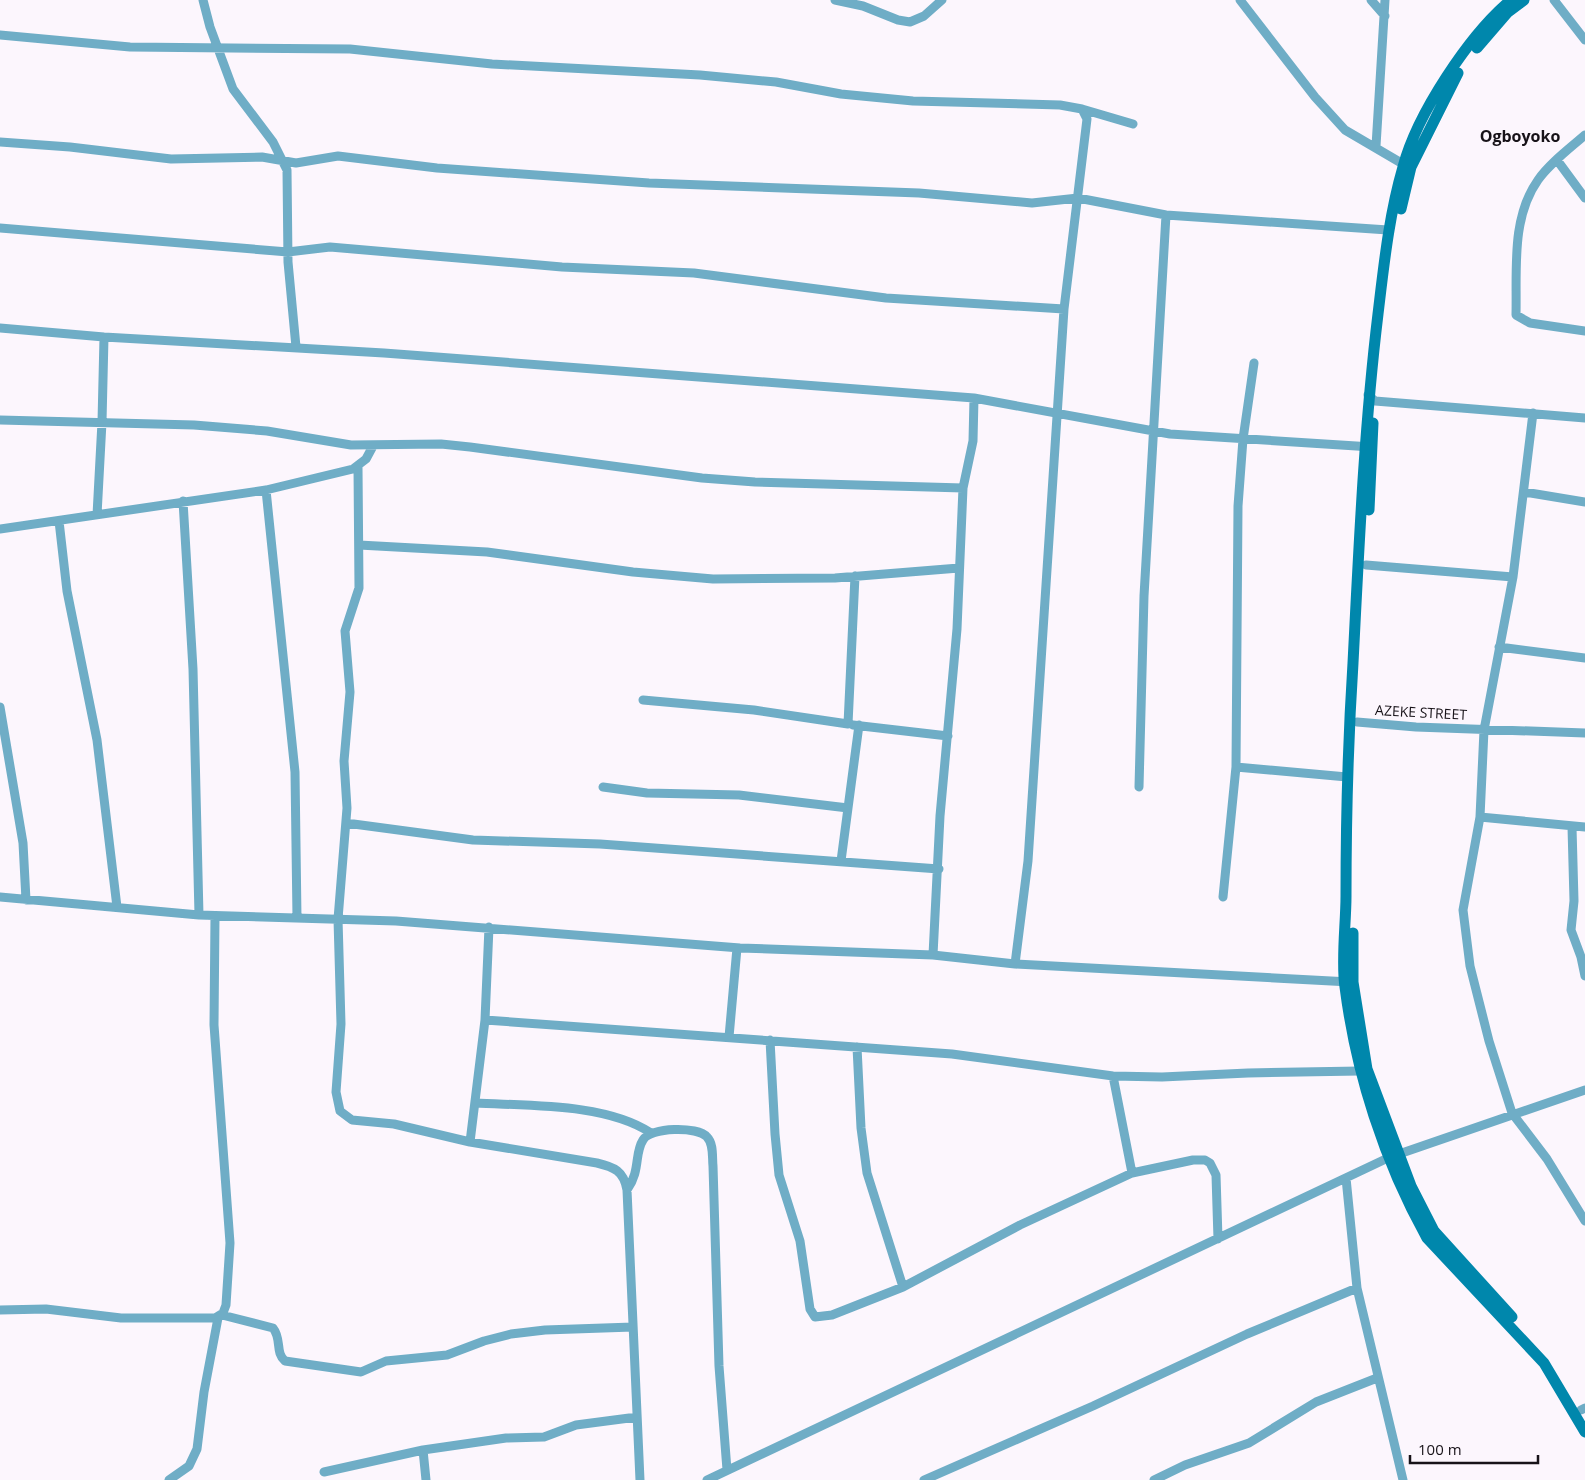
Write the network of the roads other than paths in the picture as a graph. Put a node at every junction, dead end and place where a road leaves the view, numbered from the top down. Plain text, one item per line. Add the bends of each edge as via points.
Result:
1 (204, 0) edge
2 (836, 0) edge
3 (942, 0) edge
4 (1240, 0) edge
5 (1371, 0) edge
6 (1386, 0) edge
7 (1511, 0) edge
8 (1524, 0) edge
9 (1554, 0) edge
10 (1385, 16) junction
11 (0, 35) edge
12 (1585, 40) edge
13 (217, 46) junction
14 (1082, 109) junction
15 (1430, 115) junction
16 (1133, 124) dead end
17 (1585, 135) edge
18 (0, 142) edge
19 (1376, 146) junction
20 (1557, 160) junction
21 (283, 161) junction
22 (1403, 164) junction
23 (1078, 198) junction
24 (1585, 198) edge
25 (1166, 215) junction
26 (0, 228) edge
27 (1388, 230) junction
28 (288, 252) junction
29 (1064, 309) junction
30 (0, 328) edge
31 (1585, 331) edge
32 (104, 337) junction
33 (296, 348) junction
34 (1254, 363) dead end
35 (974, 398) junction
36 (1371, 398) junction
37 (1056, 412) junction
38 (1533, 414) junction
39 (1585, 418) edge
40 (0, 420) edge
41 (102, 422) junction
42 (1155, 432) junction
43 (1243, 439) junction
44 (373, 446) junction
45 (1368, 447) junction
46 (358, 467) junction
47 (963, 488) junction
48 (266, 490) junction
49 (1524, 492) junction
50 (183, 501) junction
51 (1585, 502) edge
52 (97, 515) junction
53 (59, 521) junction
54 (0, 530) edge
55 (359, 545) junction
56 (1366, 565) junction
57 (959, 568) junction
58 (855, 576) junction
59 (1513, 577) junction
60 (1500, 647) junction
61 (1585, 658) edge
62 (643, 700) dead end
63 (0, 708) edge
64 (1357, 722) junction
65 (848, 724) junction
66 (859, 725) junction
67 (1484, 730) junction
68 (1585, 734) edge
69 (948, 736) junction
70 (1236, 766) junction
71 (1347, 777) junction
72 (1138, 787) dead end
73 (603, 788) dead end
74 (848, 808) junction
75 (1480, 816) junction
76 (346, 823) junction
77 (1572, 827) junction
78 (1585, 827) edge
79 (841, 861) junction
80 (939, 870) junction
81 (0, 897) edge
82 (1223, 897) dead end
83 (26, 900) junction
84 (117, 907) junction
85 (199, 916) junction
86 (215, 916) junction
87 (297, 918) junction
88 (338, 919) junction
89 (489, 927) junction
90 (737, 948) junction
91 (933, 955) junction
92 (1015, 964) junction
93 (1585, 976) edge
94 (1348, 982) junction
95 (485, 1020) junction
96 (729, 1037) junction
97 (770, 1040) junction
98 (857, 1047) junction
99 (1360, 1071) junction
100 (1113, 1076) junction
101 (1585, 1090) edge
102 (475, 1103) junction
103 (1512, 1113) junction
104 (651, 1133) junction
105 (470, 1142) junction
106 (1394, 1155) junction
107 (1132, 1173) junction
108 (1346, 1178) junction
109 (627, 1190) junction
110 (1585, 1222) edge
111 (1218, 1239) junction
112 (902, 1287) junction
113 (1357, 1288) junction
114 (0, 1310) edge
115 (220, 1316) junction
116 (633, 1327) junction
117 (1377, 1378) junction
118 (1584, 1412) edge
119 (637, 1417) junction
120 (1585, 1432) edge
121 (423, 1450) junction
122 (728, 1470) junction
123 (324, 1472) dead end
124 (169, 1480) edge
125 (426, 1480) edge
126 (640, 1480) edge
127 (708, 1480) edge
128 (924, 1480) edge
129 (1154, 1480) edge
130 (1403, 1480) edge

1 - 13 street
2 - 3 street via 910,22 924,16
4 - 19 street via 1315,97 1345,130
5 - 10 street
6 - 10 street
7 - 15 main road via 1484,27 1450,71
8 - 15 main road via 1490,32
9 - 12 street
10 - 19 street
11 - 13 street via 130,47
13 - 14 street via 350,49 492,64 776,82 841,94 912,101 1060,105
13 - 21 street via 233,89 273,142
14 - 16 street
14 - 23 street via 1087,119
15 - 22 main road
15 - 36 main road via 1411,167 1396,232
17 - 20 street
18 - 21 street via 171,159 262,157
19 - 22 street
20 - 24 street
20 - 31 street via 1538,180 1524,210 1517,239 1516,314 1530,323
21 - 23 street via 296,163 338,156 437,168 613,181 919,193 1032,203
21 - 28 street via 288,182
22 - 27 main road
23 - 25 street
23 - 29 street
25 - 27 street
25 - 42 street
26 - 28 street
27 - 36 main road
28 - 29 street via 330,247 562,267 694,273 886,298
28 - 33 street
29 - 37 street
30 - 32 street
32 - 33 street
32 - 41 street
33 - 35 street
34 - 43 street
35 - 37 street
35 - 47 street via 973,440
36 - 38 street
36 - 45 main road
37 - 42 street
37 - 92 street via 1029,852
38 - 39 street
38 - 49 street
40 - 41 street
41 - 44 street via 242,429
41 - 52 street
42 - 43 street
42 - 72 street via 1144,596
43 - 45 street
43 - 70 street via 1238,506
44 - 46 street
44 - 47 street via 470,447 650,472 755,482
45 - 56 main road
45 - 71 main road
46 - 48 street
46 - 55 street
47 - 57 street
48 - 50 street
48 - 87 street via 295,772
49 - 51 street
49 - 59 street
50 - 52 street
50 - 85 street via 192,660
52 - 53 street
53 - 54 street
53 - 84 street via 67,591 97,740
55 - 58 street via 487,552 633,572 713,579
55 - 76 street via 358,595 346,631 350,692 344,752 348,796
56 - 59 street
56 - 64 main road
57 - 58 street
57 - 69 street
58 - 65 street
59 - 60 street
60 - 61 street
60 - 67 street
62 - 65 street via 754,710
63 - 83 street via 23,843
64 - 67 street, AZEKE STREET
64 - 94 main road
65 - 66 street
66 - 69 street
66 - 74 street
67 - 68 street, AZEKE STREET
67 - 75 street
69 - 80 street via 940,816
70 - 71 street
70 - 82 street
71 - 94 main road
73 - 74 street via 647,793 739,795
74 - 79 street
75 - 77 street
75 - 103 street via 1463,910 1470,966
76 - 79 street via 473,840 600,844
76 - 88 street
77 - 78 street
77 - 93 street via 1574,901 1571,930
79 - 80 street
80 - 91 street
81 - 83 street
83 - 84 street
84 - 85 street
85 - 86 street
86 - 87 street
86 - 115 street via 214,1025 230,1244 226,1305
87 - 88 street
88 - 89 street
88 - 105 street via 341,1024 336,1092 340,1111 352,1120 394,1124
89 - 90 street
89 - 95 street
90 - 91 street
90 - 96 street
91 - 92 street
92 - 94 street
94 - 99 main road
94 - 106 main road via 1367,1068
95 - 96 street
95 - 102 street
96 - 97 street
97 - 98 street
97 - 112 street via 779,1175 800,1241 811,1312 818,1318 832,1315
98 - 100 street via 952,1054
98 - 112 street via 867,1173
99 - 100 street
99 - 106 main road
100 - 107 street
101 - 103 street
102 - 104 street via 569,1108 627,1121
102 - 105 street
103 - 106 street
103 - 110 street via 1547,1159
104 - 109 street via 642,1142 637,1171
104 - 122 street via 692,1129 703,1132 711,1144 719,1366
105 - 109 street via 606,1165 619,1171
106 - 108 street
106 - 118 main road via 1434,1231 1540,1348
106 - 120 main road via 1414,1214 1427,1238 1544,1363
107 - 111 street via 1193,1160 1210,1163 1217,1183
107 - 112 street via 1020,1225
108 - 111 street
108 - 113 street
109 - 116 street
111 - 122 street
113 - 117 street
113 - 128 street via 1247,1334
114 - 115 street via 46,1309 120,1318
115 - 116 street via 273,1328 279,1337 280,1355 285,1361 361,1372 386,1361 447,1355 511,1334
115 - 124 street via 204,1392 197,1449 190,1466
116 - 119 street
117 - 129 street via 1316,1402 1249,1443 1185,1465
117 - 130 street
119 - 121 street via 581,1424 544,1438 506,1438
119 - 126 street
121 - 123 street
121 - 125 street
122 - 127 street

